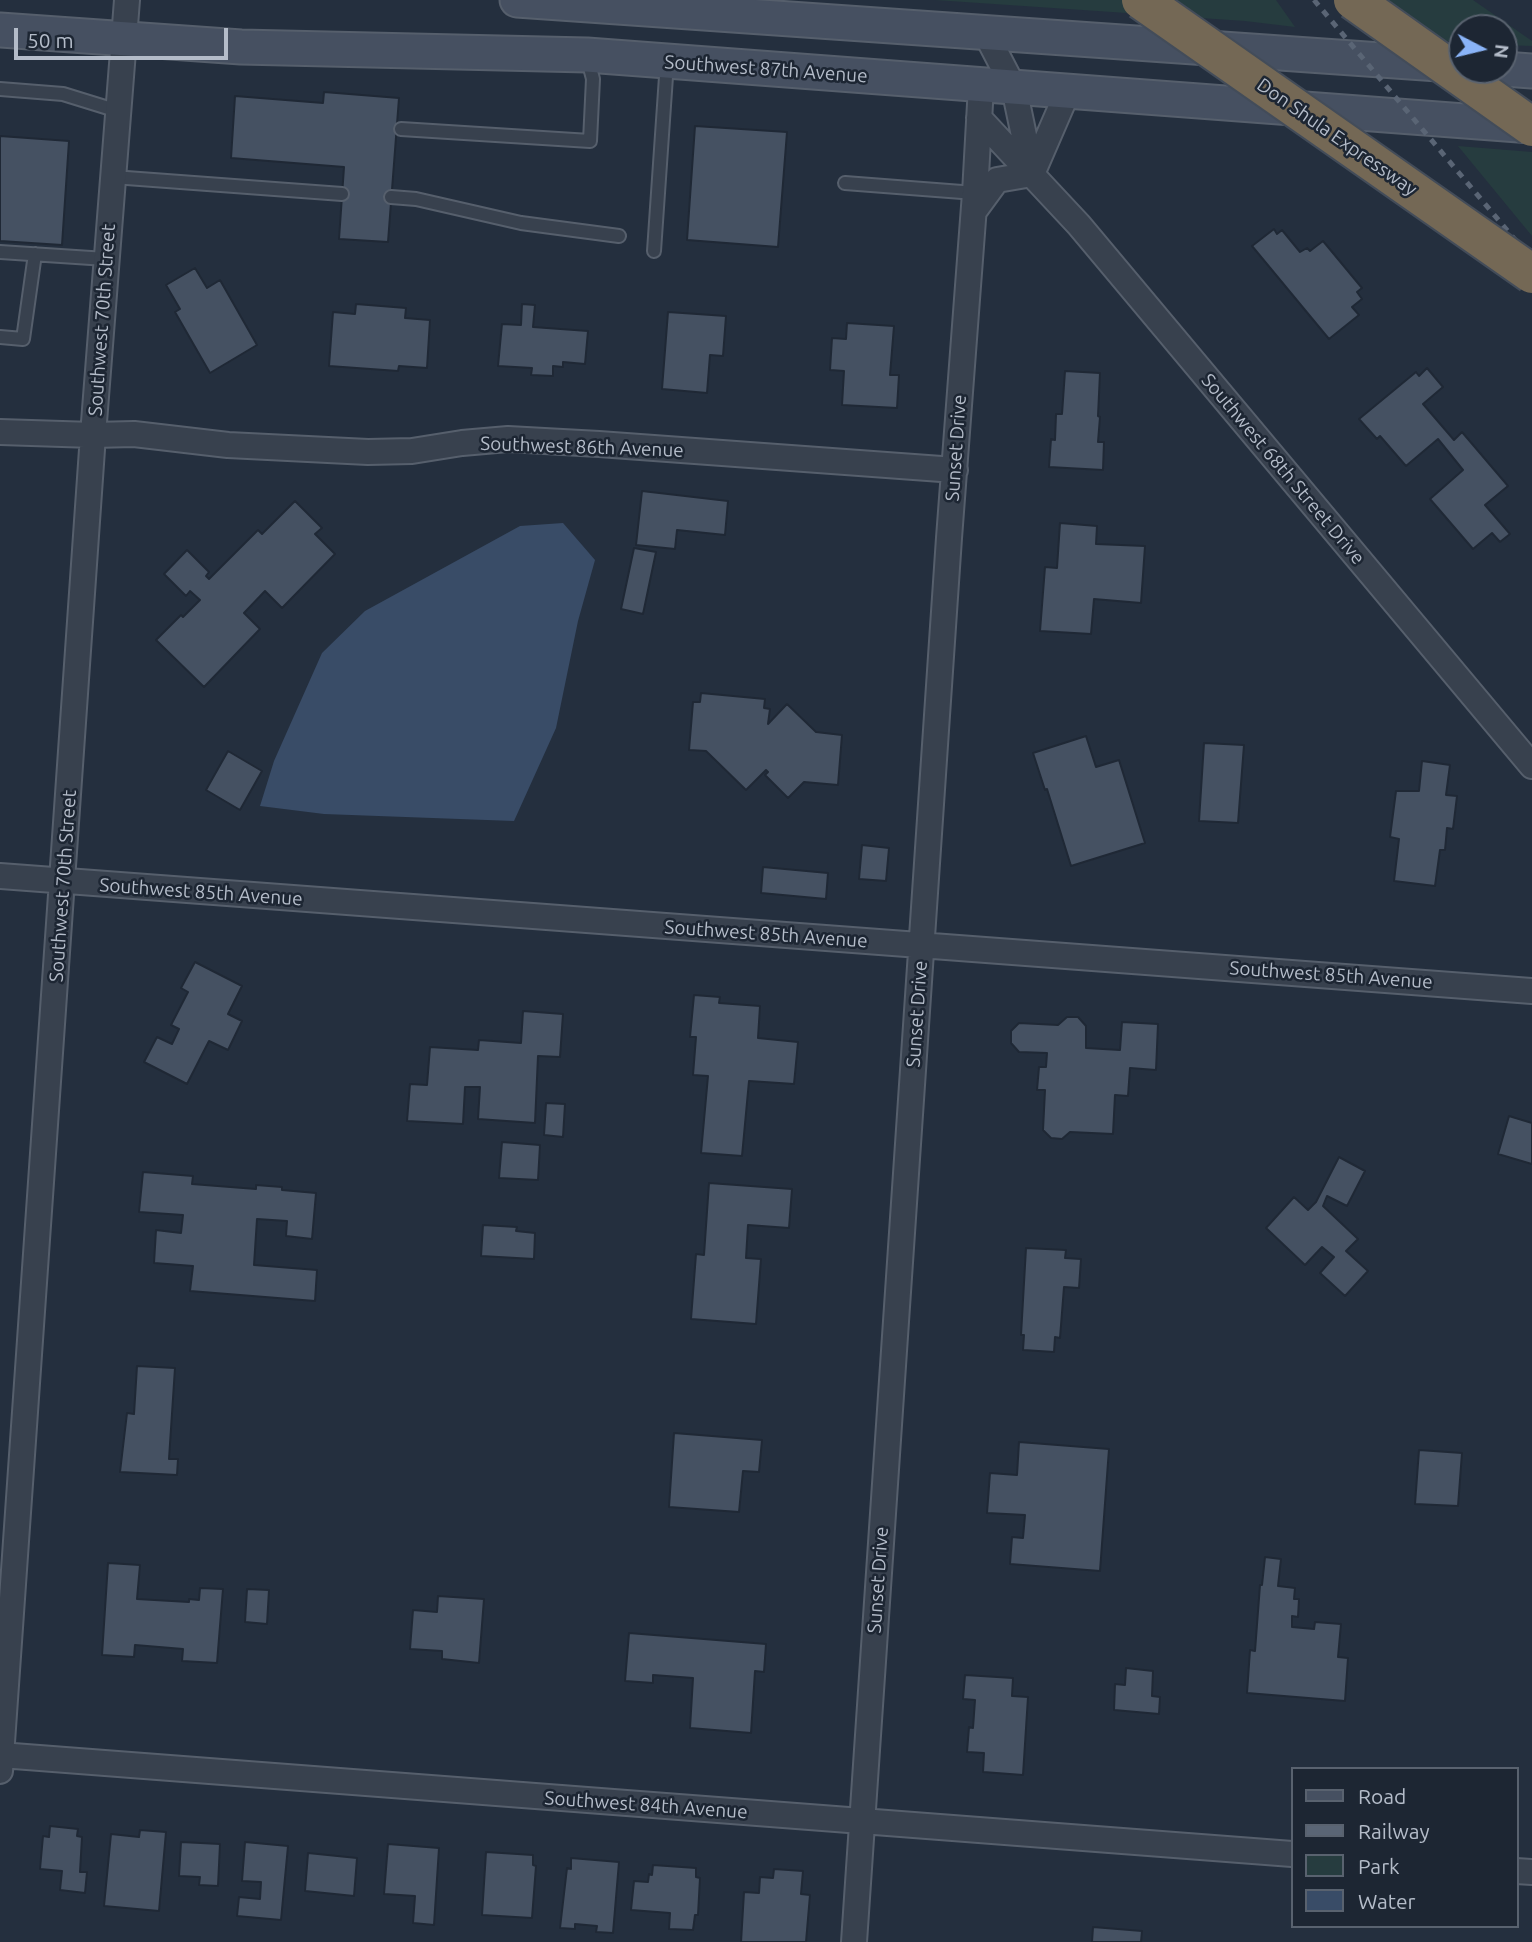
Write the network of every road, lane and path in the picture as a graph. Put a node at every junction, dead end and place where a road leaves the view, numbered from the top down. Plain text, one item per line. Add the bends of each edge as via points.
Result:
1 (127, 0) edge
2 (517, 0) edge
3 (1141, 0) edge
4 (1353, 0) edge
5 (535, 1) edge
6 (0, 30) edge
7 (985, 32) junction
8 (124, 39) junction
9 (587, 55) junction
10 (667, 62) junction
11 (1448, 65) edge
12 (1014, 88) junction
13 (0, 89) edge
14 (1068, 91) junction
15 (980, 102) junction
16 (118, 111) junction
17 (1532, 127) edge
18 (401, 129) dead end
19 (1032, 174) junction
20 (113, 177) junction
21 (845, 183) dead end
22 (342, 194) dead end
23 (391, 197) dead end
24 (975, 203) junction
25 (619, 236) dead end
26 (0, 251) edge
27 (654, 251) dead end
28 (35, 254) junction
29 (106, 259) junction
30 (1532, 274) edge
31 (0, 337) edge
32 (0, 432) edge
33 (93, 435) junction
34 (955, 470) junction
35 (1532, 766) edge
36 (0, 876) edge
37 (63, 881) junction
38 (921, 945) junction
39 (1532, 991) edge
40 (1, 1760) edge
41 (862, 1822) junction
42 (1290, 1854) edge
43 (854, 1942) edge

1 - 8 street, Southwest 70th Street
2 - 5 main road
3 - 30 highway, Don Shula Expressway, bridge
4 - 17 highway, bridge
5 - 7 main road
5 - 9 main road via 575,33
6 - 8 main road, Southwest 87th Avenue
7 - 11 main road
7 - 12 street
7 - 15 main road
8 - 9 main road, Southwest 87th Avenue via 242,47
8 - 16 street, Southwest 70th Street
9 - 10 main road, Southwest 87th Avenue
9 - 18 lane via 593,79 590,141
10 - 15 main road, Southwest 87th Avenue
10 - 27 lane
12 - 14 main road, Southwest 87th Avenue
12 - 15 main road, Southwest 87th Avenue
12 - 19 street
13 - 16 lane via 63,94
14 - 17 main road, Southwest 87th Avenue
14 - 19 street
15 - 19 street, Southwest 68th Street Drive
15 - 24 street, Sunset Drive
16 - 20 street, Southwest 70th Street
19 - 24 street via 997,180
19 - 35 street, Southwest 68th Street Drive
20 - 22 lane
20 - 29 street, Southwest 70th Street
21 - 24 lane
23 - 25 lane via 521,223
24 - 34 street, Sunset Drive
26 - 28 lane
28 - 29 lane
28 - 31 lane via 23,339
29 - 33 street, Southwest 70th Street
32 - 33 street, Southwest 86th Avenue
33 - 34 street, Southwest 86th Avenue via 380,452 508,439
33 - 37 street, Southwest 70th Street
34 - 38 street, Sunset Drive
36 - 37 street, Southwest 85th Avenue
37 - 38 street, Southwest 85th Avenue
37 - 40 street, Southwest 70th Street
38 - 39 street, Southwest 85th Avenue
38 - 41 street, Sunset Drive
40 - 41 street, Southwest 84th Avenue
41 - 42 street, Southwest 84th Avenue
41 - 43 street, Sunset Drive

